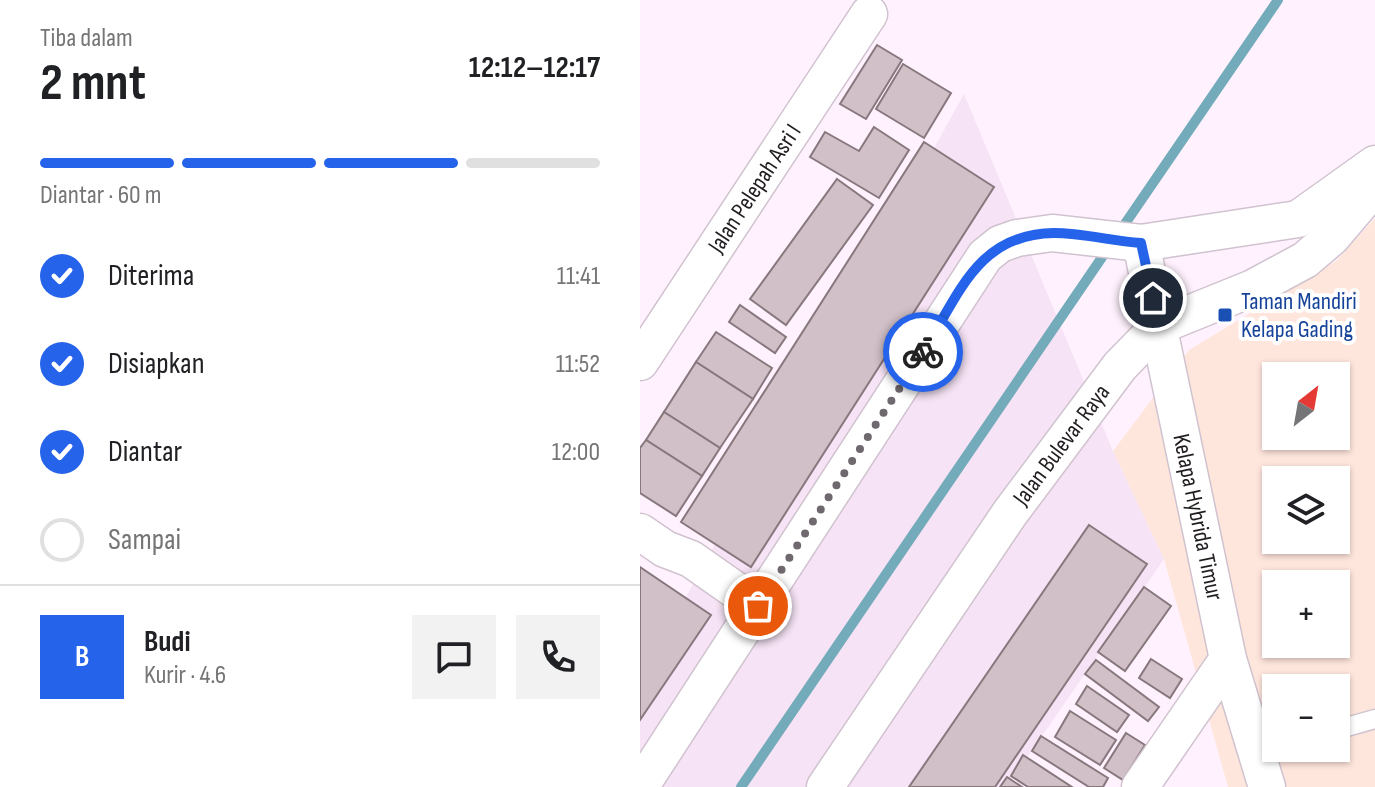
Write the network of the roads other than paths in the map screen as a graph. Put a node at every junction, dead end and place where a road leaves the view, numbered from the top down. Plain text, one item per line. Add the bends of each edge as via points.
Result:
1 (869, 14) dead end
2 (1375, 164) edge
3 (1375, 186) edge
4 (1133, 242) junction
5 (1159, 326) junction
6 (640, 362) edge
7 (653, 541) edge
8 (754, 612) junction
9 (1228, 659) junction
10 (1375, 719) edge
11 (1350, 726) edge
12 (1262, 737) edge
13 (1267, 762) edge
14 (640, 787) edge
15 (825, 787) edge
16 (1140, 787) edge
17 (1267, 787) edge

1 - 6 street, Jalan Pelepah Asri I
2 - 4 street via 1298,219
3 - 5 street, Jalan Bulevar Raya via 1305,260 1253,288
4 - 5 street, Kelapa Hybrida Timur
4 - 8 street via 1052,233 1017,238 985,256
5 - 9 street, Kelapa Hybrida Timur
5 - 15 street, Jalan Bulevar Raya via 1120,366 1010,513
7 - 8 street via 683,572
8 - 14 street
9 - 12 street, Kelapa Hybrida Timur
9 - 16 street
10 - 11 lane
13 - 17 street, Kelapa Hybrida Timur

